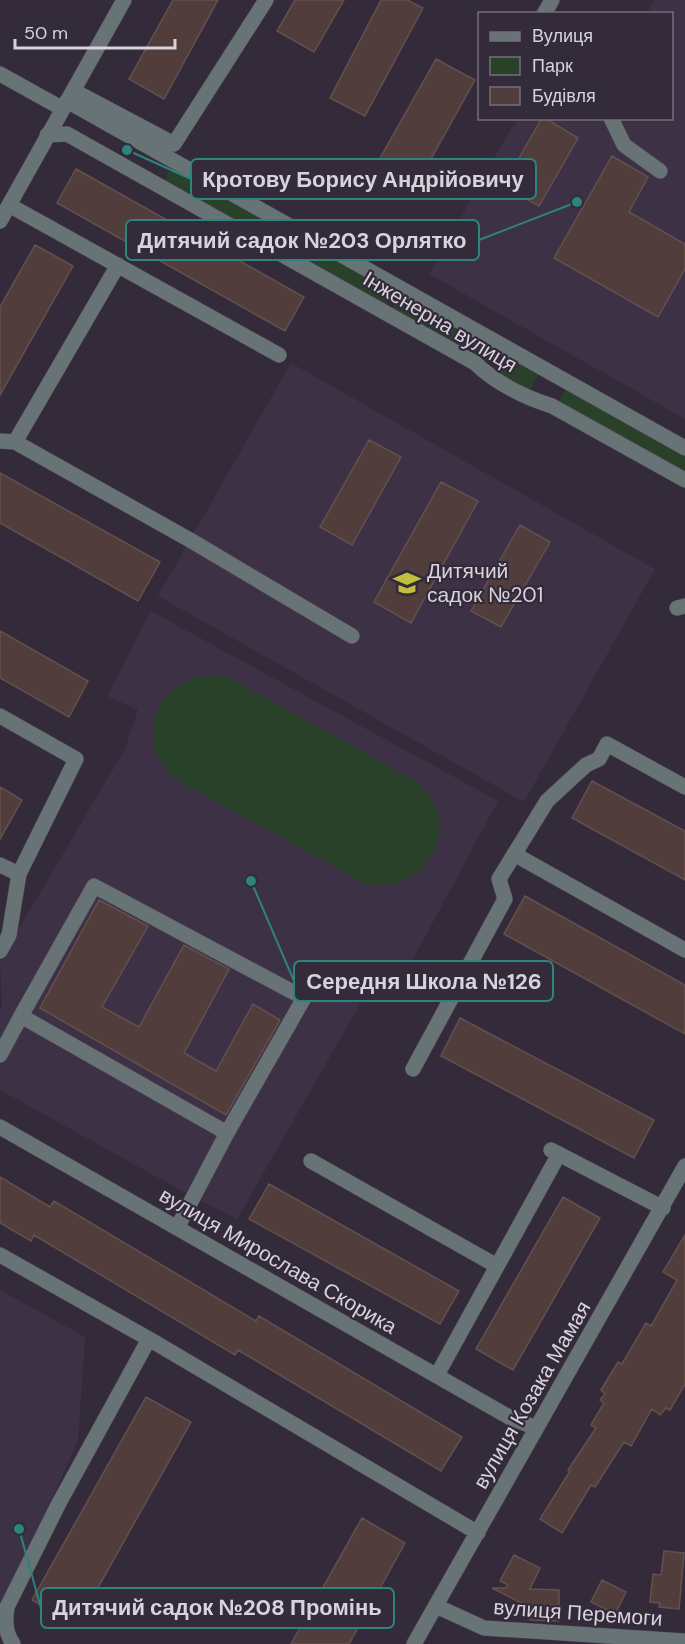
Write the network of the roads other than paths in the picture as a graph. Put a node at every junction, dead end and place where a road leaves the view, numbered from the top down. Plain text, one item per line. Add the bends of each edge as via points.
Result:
1 (124, 0) edge
2 (266, 0) edge
3 (0, 74) edge
4 (68, 100) junction
5 (612, 120) edge
6 (47, 135) junction
7 (660, 171) dead end
8 (9, 205) junction
9 (0, 221) edge
10 (118, 265) junction
11 (279, 355) dead end
12 (8, 442) edge
13 (685, 448) edge
14 (685, 480) edge
15 (352, 636) dead end
16 (0, 716) edge
17 (685, 787) edge
18 (514, 855) junction
19 (0, 865) edge
20 (19, 874) junction
21 (685, 950) edge
22 (0, 951) edge
23 (21, 1016) junction
24 (0, 1055) edge
25 (413, 1069) dead end
26 (0, 1127) edge
27 (227, 1133) junction
28 (311, 1161) dead end
29 (685, 1166) edge
30 (663, 1208) junction
31 (177, 1228) junction
32 (0, 1255) edge
33 (497, 1266) junction
34 (149, 1339) junction
35 (437, 1375) junction
36 (536, 1428) junction
37 (478, 1533) junction
38 (436, 1606) junction
39 (6, 1638) edge
40 (685, 1641) edge
41 (414, 1644) edge

1 - 4 street
2 - 4 street, Інженерна вулиця via 174,144
3 - 4 street, Інженерна вулиця
4 - 6 street
4 - 13 street, Інженерна вулиця
5 - 7 street via 624,145
6 - 8 street
6 - 14 street, Інженерна вулиця via 67,134 465,357 530,399 552,406
8 - 9 street
8 - 10 street
10 - 11 street
10 - 12 street
12 - 15 street via 190,540
16 - 20 street via 76,759
17 - 18 street via 607,744 599,759 586,765 547,801
18 - 21 street
18 - 25 street via 499,879 505,899
19 - 20 street
20 - 22 street via 9,935
23 - 24 street
23 - 27 street
23 - 27 street via 94,886 304,998
26 - 31 street, вулиця Мирослава Скорика
27 - 31 street
28 - 33 street
29 - 30 street, вулиця Козака Мамая
30 - 33 street via 555,1152
30 - 36 street, вулиця Козака Мамая
31 - 35 street, вулиця Мирослава Скорика
32 - 34 street
33 - 35 street
34 - 37 street
34 - 39 street via 20,1579 7,1607
35 - 36 street, вулиця Мирослава Скорика via 509,1417
36 - 37 street, вулиця Козака Мамая
37 - 38 street, вулиця Козака Мамая
38 - 40 street, вулиця Перемоги via 484,1628
38 - 41 street, вулиця Козака Мамая

